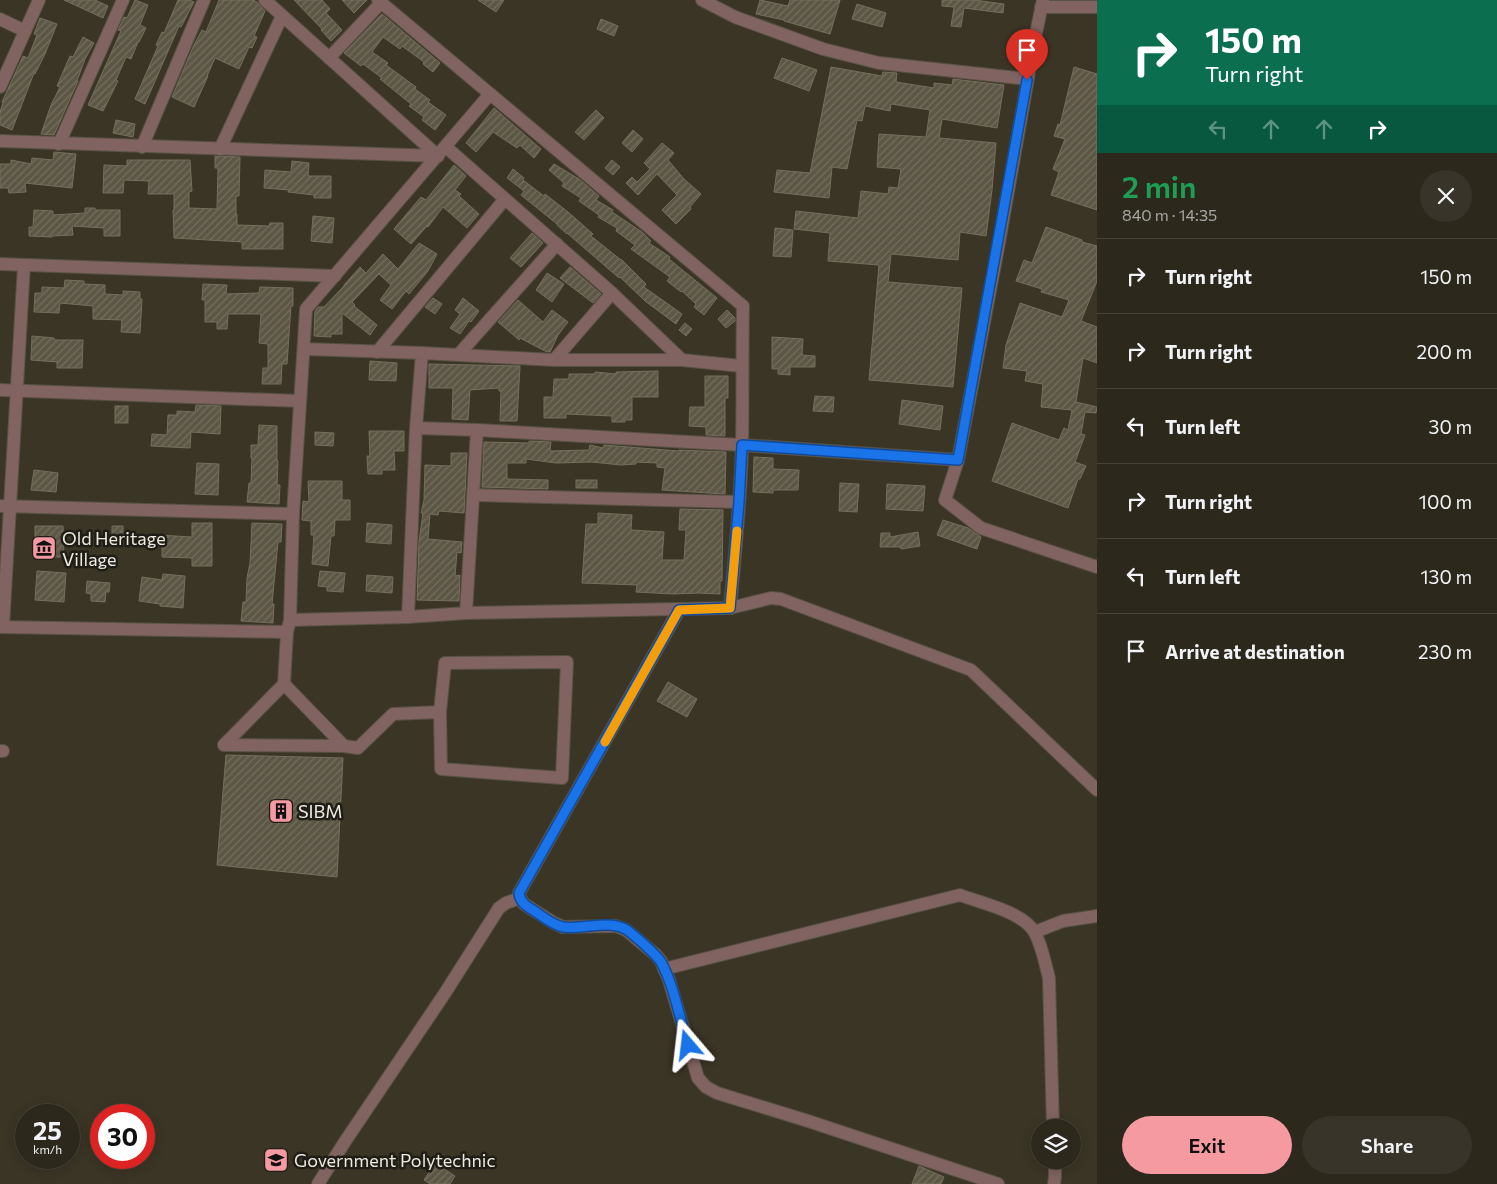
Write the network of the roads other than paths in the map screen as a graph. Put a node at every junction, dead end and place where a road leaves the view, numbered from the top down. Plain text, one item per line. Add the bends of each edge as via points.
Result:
1 (39, 0) edge
2 (204, 0) edge
3 (265, 0) edge
4 (702, 0) edge
5 (120, 1) edge
6 (379, 1) edge
7 (1042, 4) edge
8 (1097, 7) edge
9 (282, 16) junction
10 (0, 19) edge
11 (25, 31) junction
12 (329, 58) junction
13 (1027, 80) junction
14 (0, 87) edge
15 (490, 94) junction
16 (0, 142) edge
17 (59, 144) junction
18 (142, 147) junction
19 (220, 149) junction
20 (442, 151) junction
21 (505, 199) junction
22 (558, 244) junction
23 (0, 264) edge
24 (24, 265) junction
25 (335, 276) junction
26 (612, 293) junction
27 (304, 349) junction
28 (377, 352) junction
29 (422, 353) junction
30 (459, 354) junction
31 (554, 360) junction
32 (682, 360) junction
33 (741, 366) junction
34 (0, 390) edge
35 (16, 390) junction
36 (300, 401) junction
37 (416, 428) junction
38 (477, 430) junction
39 (742, 445) junction
40 (958, 460) junction
41 (474, 496) junction
42 (739, 502) junction
43 (5, 506) edge
44 (294, 514) junction
45 (1097, 567) edge
46 (730, 608) junction
47 (679, 610) junction
48 (466, 613) junction
49 (408, 617) junction
50 (289, 626) junction
51 (2, 627) edge
52 (284, 684) junction
53 (440, 712) junction
54 (344, 746) junction
55 (1097, 790) edge
56 (520, 898) junction
57 (1097, 916) edge
58 (1035, 932) junction
59 (664, 969) junction
60 (1054, 1119) edge
61 (1055, 1169) edge
62 (318, 1184) edge
63 (998, 1184) edge
64 (1054, 1184) edge

1 - 11 street
2 - 18 street
3 - 9 street
4 - 13 street via 823,49 879,63
5 - 17 street
6 - 12 street
6 - 15 street
7 - 8 street
7 - 13 street
9 - 12 street
9 - 19 street
10 - 11 street
11 - 14 street
12 - 20 street
13 - 40 street
15 - 20 street
15 - 33 street via 743,306
16 - 17 street
17 - 18 street
18 - 19 street
19 - 20 street
20 - 21 street
20 - 25 street
21 - 22 street
21 - 28 street
22 - 26 street
22 - 30 street
23 - 24 street
24 - 25 street
24 - 35 street
25 - 27 street via 306,309
26 - 31 street
26 - 32 street
27 - 28 street
27 - 36 street
28 - 29 street
29 - 30 street
29 - 37 street
30 - 31 street
31 - 32 street
32 - 33 street
33 - 39 street
34 - 35 street
35 - 36 street
35 - 43 street
36 - 44 street
37 - 38 street
37 - 49 street
38 - 39 street
38 - 41 street
39 - 40 street
39 - 42 street
40 - 45 street via 945,500 981,528
41 - 42 street
41 - 48 street
42 - 46 street
43 - 44 street
43 - 51 street
44 - 50 street
46 - 47 street
46 - 55 street via 771,598 781,600 971,670
47 - 48 street
47 - 56 street via 519,893
48 - 49 street
49 - 50 street
50 - 51 street
50 - 52 street
52 - 54 street
52 - 54 street via 224,745
53 - 53 street via 445,663 567,662 562,778 441,770
53 - 54 street via 393,714 358,748
56 - 59 street via 524,904 563,927 616,926 626,930 656,955
56 - 62 street via 499,908
57 - 58 street via 1063,921
58 - 59 street via 1024,920 960,895
58 - 60 street via 1049,978
59 - 63 street via 698,1078 706,1087
61 - 64 street

